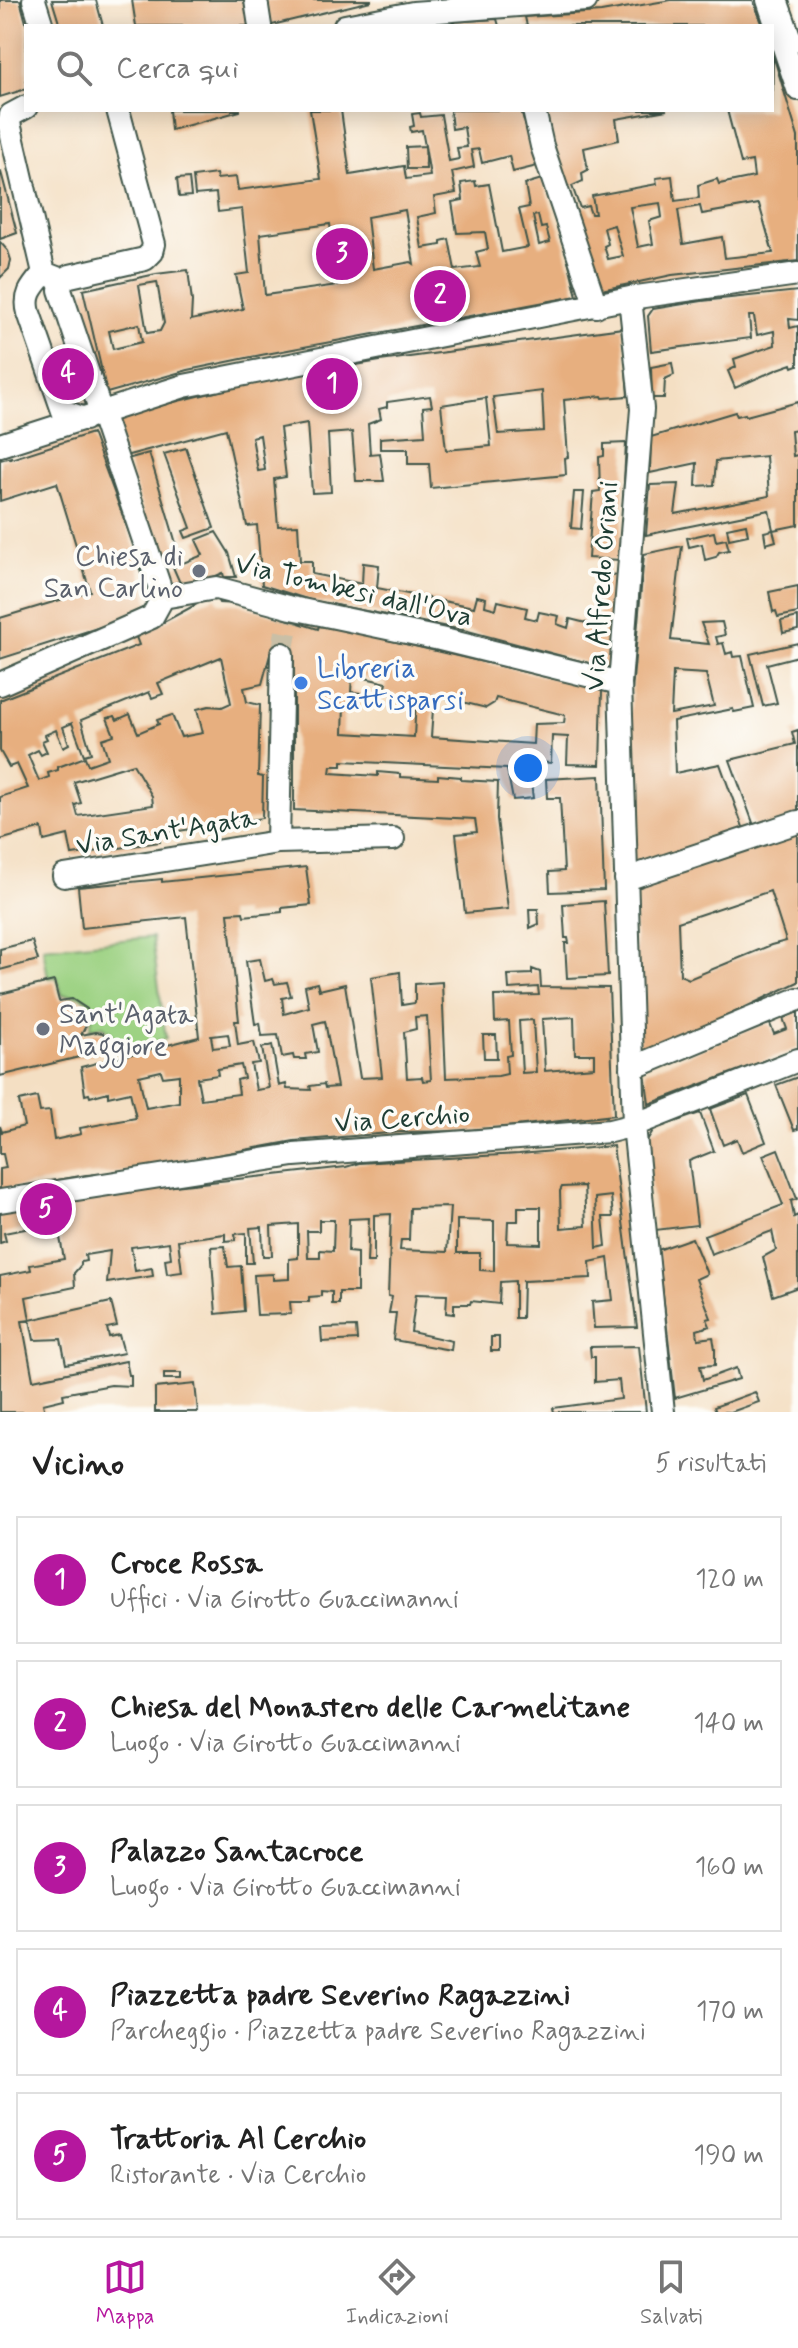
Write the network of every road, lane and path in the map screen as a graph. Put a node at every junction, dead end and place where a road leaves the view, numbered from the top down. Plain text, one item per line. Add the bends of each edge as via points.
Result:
1 (34, 0) edge
2 (256, 0) edge
3 (586, 0) edge
4 (768, 0) edge
5 (782, 0) edge
6 (514, 17) edge
7 (41, 24) edge
8 (260, 24) edge
9 (355, 24) edge
10 (798, 45) edge
11 (798, 89) edge
12 (24, 108) edge
13 (119, 112) edge
14 (534, 112) edge
15 (798, 274) edge
16 (53, 277) junction
17 (630, 298) junction
18 (596, 306) junction
19 (92, 417) junction
20 (0, 445) edge
21 (163, 597) junction
22 (282, 654) tunnel mouth
23 (620, 683) junction
24 (0, 684) edge
25 (798, 822) edge
26 (393, 839) dead end
27 (278, 842) junction
28 (64, 876) dead end
29 (626, 879) junction
30 (798, 999) edge
31 (798, 1060) edge
32 (632, 1068) junction
33 (634, 1125) junction
34 (0, 1201) edge
35 (663, 1412) edge

1 - 7 street
2 - 8 street
3 - 6 street
4 - 11 street
5 - 10 lane
6 - 9 street via 413,13
12 - 16 street via 11,115 9,123
13 - 16 street via 152,252 145,259
14 - 18 street
15 - 17 street
16 - 19 street
16 - 19 street via 27,295 29,313 63,411
17 - 18 street
17 - 23 street, Via Alfredo Oriani via 642,409
18 - 19 street via 184,386
19 - 20 street
19 - 21 street
21 - 23 street, Via Tombesi dall'Ova via 216,588 290,614 440,639
21 - 24 street via 152,617
22 - 27 street, Via Sant'Agata
23 - 29 street, Via Alfredo Oriani
25 - 29 street
26 - 27 street, Via Sant'Agata
27 - 28 street, Via Sant'Agata
29 - 32 street, Via Alfredo Oriani
30 - 32 street
31 - 33 street, Via Cerchio
32 - 33 street, Via Alfredo Oriani
33 - 34 street, Via Cerchio via 294,1155
33 - 35 street, Via Alfredo Oriani

